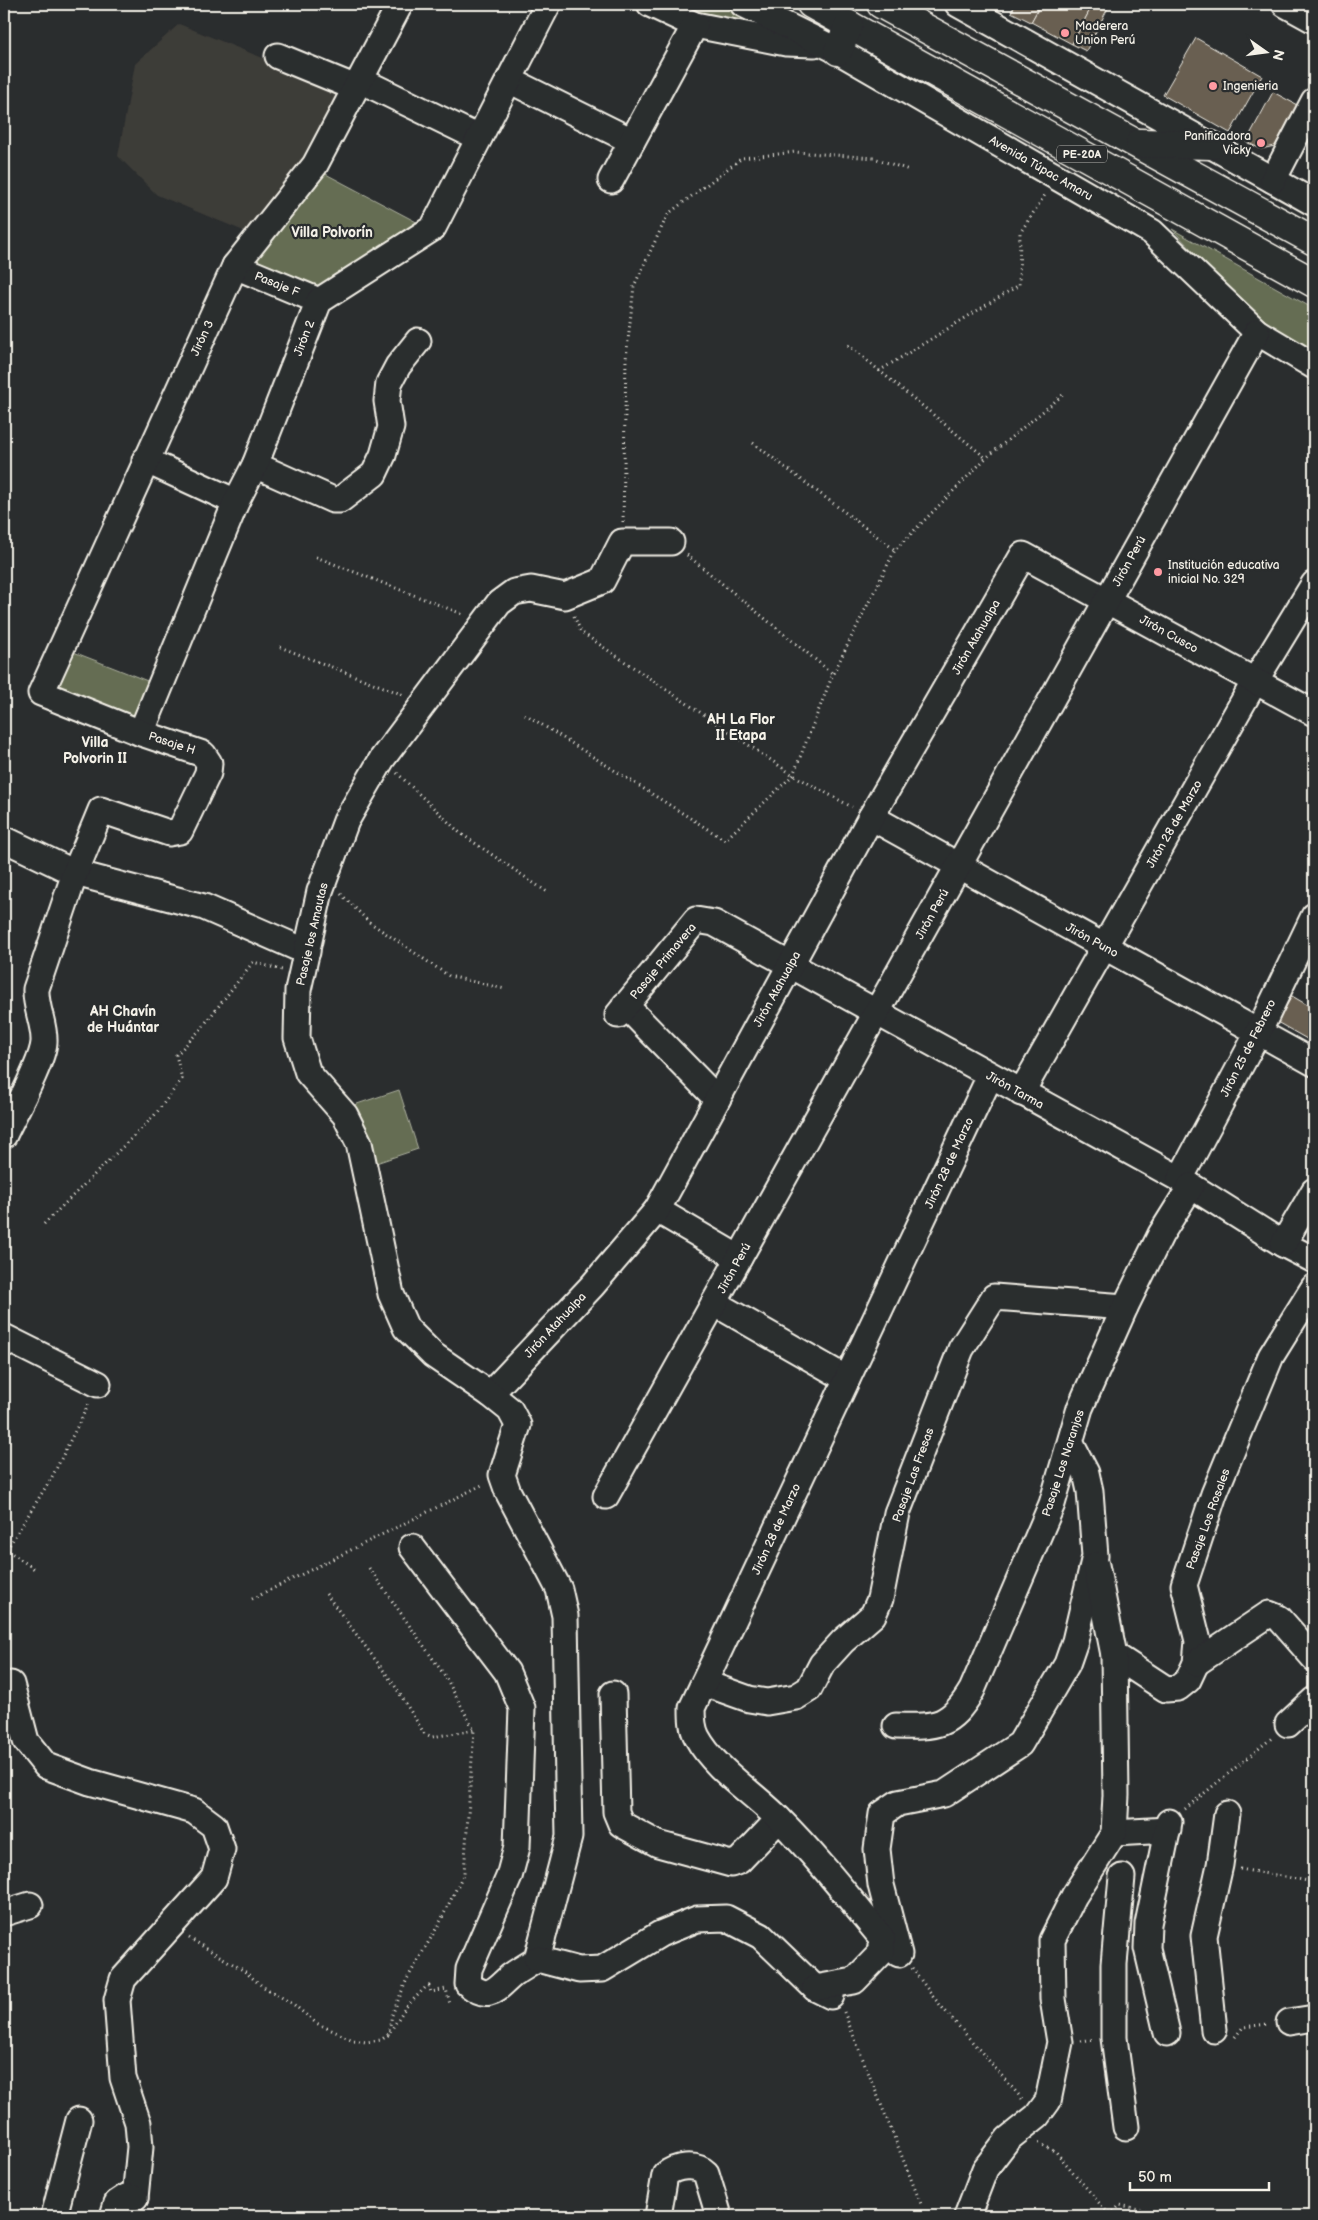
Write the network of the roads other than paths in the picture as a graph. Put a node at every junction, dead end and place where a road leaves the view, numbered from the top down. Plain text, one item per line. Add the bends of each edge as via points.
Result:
1 (400, 4) edge
2 (548, 4) edge
3 (650, 4) edge
4 (743, 4) edge
5 (811, 4) edge
6 (880, 4) edge
7 (958, 4) edge
8 (1285, 4) edge
9 (1314, 20) edge
10 (695, 24) junction
11 (850, 25) junction
12 (830, 47) junction
13 (278, 56) dead end
14 (508, 80) junction
15 (358, 84) junction
16 (1314, 101) edge
17 (480, 138) junction
18 (632, 140) junction
19 (1135, 143) junction
20 (1211, 145) junction
21 (611, 180) dead end
22 (1273, 180) junction
23 (1314, 203) edge
24 (1314, 241) edge
25 (235, 266) junction
26 (1314, 283) edge
27 (319, 301) junction
28 (1257, 332) junction
29 (418, 341) dead end
30 (1314, 366) edge
31 (145, 460) junction
32 (255, 465) junction
33 (236, 502) junction
34 (671, 542) road end
35 (1023, 555) joint
36 (1314, 584) edge
37 (1107, 600) junction
38 (1255, 681) junction
39 (40, 693) joint
40 (1314, 713) edge
41 (140, 733) junction
42 (871, 817) junction
43 (4, 839) edge
44 (959, 865) junction
45 (75, 873) junction
46 (1314, 916) edge
47 (714, 923) joint
48 (1104, 947) junction
49 (304, 964) junction
50 (790, 965) junction
51 (876, 1012) junction
52 (1259, 1031) junction
53 (1314, 1063) edge
54 (990, 1076) junction
55 (1021, 1093) junction
56 (717, 1099) junction
57 (4, 1135) edge
58 (1186, 1183) junction
59 (1314, 1191) edge
60 (657, 1210) junction
61 (1284, 1244) junction
62 (739, 1258) junction
63 (1314, 1260) edge
64 (1314, 1287) edge
65 (714, 1303) junction
66 (1125, 1308) junction
67 (4, 1337) edge
68 (847, 1379) junction
69 (98, 1384) road end
70 (490, 1394) junction
71 (1071, 1444) junction
72 (606, 1496) dead end
73 (412, 1547) dead end
74 (1094, 1556) junction
75 (1114, 1655) junction
76 (1314, 1658) edge
77 (1196, 1663) junction
78 (704, 1683) junction
79 (12, 1684) dead end
80 (613, 1694) dead end
81 (1314, 1700) edge
82 (1288, 1724) road end
83 (896, 1726) dead end
84 (1227, 1814) dead end
85 (779, 1819) junction
86 (1114, 1833) junction
87 (1122, 1878) dead end
88 (30, 1905) dead end
89 (4, 1913) edge
90 (891, 1945) junction
91 (537, 1959) junction
92 (815, 1988) junction
93 (1314, 2018) edge
94 (1289, 2022) dead end
95 (1214, 2030) dead end
96 (1167, 2033) dead end
97 (79, 2120) dead end
98 (1126, 2127) dead end
99 (140, 2207) edge
100 (54, 2216) edge
101 (113, 2216) edge
102 (658, 2216) edge
103 (719, 2216) edge
104 (967, 2216) edge

1 - 15 street, Jirón 3
2 - 14 street
3 - 10 street
4 - 12 street, Avenida Túpac Amaru
5 - 11 highway, PE-20A
6 - 19 highway, PE-20A
7 - 20 street
8 - 9 street
10 - 12 street via 786,43
10 - 18 street
11 - 12 highway
11 - 26 highway, PE-20A
12 - 28 street, Avenida Túpac Amaru via 1152,232
13 - 15 street
14 - 17 street
14 - 18 street
15 - 17 street
15 - 25 street, Jirón 3 via 315,165
16 - 22 street
17 - 27 street via 433,228
18 - 21 street
19 - 20 highway
19 - 24 highway, PE-20A
20 - 22 street
22 - 23 street
25 - 27 street, Pasaje F
25 - 31 street, Jirón 3
27 - 32 street, Jirón 2
28 - 30 street, Avenida Túpac Amaru
28 - 37 street, Jirón Perú
29 - 32 street via 389,383 387,401 391,427 383,456 374,474 340,500 333,500
31 - 33 street
31 - 39 street, Jirón 3
32 - 33 street, Jirón 2
33 - 41 street, Jirón 2
34 - 49 street, Pasaje los Amautas via 622,542 602,581 565,596 531,589 514,592 499,603 382,759 346,821 325,878
35 - 37 street, Jirón Cusco
35 - 42 street, Jirón Atahualpa
36 - 38 street, Jirón 28 de Marzo
37 - 38 street, Jirón Cusco
37 - 44 street, Jirón Perú
38 - 40 street, Jirón Cusco
38 - 48 street, Jirón 28 de Marzo
39 - 41 street, Pasaje H
41 - 45 street, Pasaje H via 203,754 209,763 208,773 180,831 169,833 101,810
42 - 44 street, Jirón Puno
42 - 50 street, Jirón Atahualpa
43 - 45 street
44 - 48 street, Jirón Puno
44 - 51 street, Jirón Perú
45 - 49 street via 204,907
45 - 57 street via 36,989 35,1002 44,1042 41,1057
46 - 52 street, Jirón 25 de Febrero
47 - 50 street, Jirón Tarma
47 - 56 street, Pasaje Primavera via 696,920 621,1010
48 - 52 street, Jirón Puno
48 - 55 street, Jirón 28 de Marzo
49 - 70 street, Pasaje los Amautas via 298,990 297,1038 308,1073 345,1115 359,1143 391,1294 406,1328 433,1355
50 - 51 street, Jirón Tarma
50 - 56 street, Jirón Atahualpa
51 - 54 street, Jirón Tarma
51 - 62 street, Jirón Perú
52 - 53 street, Jirón Puno
52 - 58 street, Jirón 25 de Febrero
54 - 55 street, Jirón Tarma
54 - 68 street, Jirón 28 de Marzo
55 - 58 street, Jirón Tarma
56 - 60 street, Jirón Atahualpa
58 - 61 street, Jirón Tarma
58 - 66 street, Pasaje Los Naranjos
59 - 61 street
60 - 62 street
60 - 70 street, Jirón Atahualpa via 592,1286
61 - 63 street, Jirón Tarma
62 - 65 street, Jirón Perú
64 - 77 street, Pasaje Los Rosales via 1271,1356 1214,1494 1184,1585 1198,1641
65 - 68 street
65 - 72 street, Jirón Perú
66 - 71 street, Pasaje Los Naranjos via 1080,1408
66 - 78 street, Pasaje Las Fresas via 994,1297 961,1349 897,1513 880,1599 873,1615 843,1641 822,1664 809,1689 796,1697 767,1702
67 - 69 street
68 - 78 street, Jirón 28 de Marzo
70 - 91 street, Pasaje los Amautas via 510,1410 518,1425 502,1475 559,1588 565,1616 569,1837
71 - 74 street via 1086,1473 1090,1491
71 - 83 street, Pasaje Los Naranjos via 1052,1504 961,1709 947,1720 931,1726
73 - 91 street via 507,1672 522,1708 517,1847 509,1877 469,1969 468,1984 476,1991 488,1994
74 - 75 street
74 - 90 street via 1067,1664 1023,1740 944,1794 898,1803 882,1814 876,1848
75 - 77 street, Pasaje Los Rosales via 1172,1690 1188,1680
75 - 86 street
76 - 77 street via 1279,1618 1268,1614
78 - 85 street, Jirón 28 de Marzo via 692,1708 697,1738 720,1765
79 - 99 street via 26,1741 46,1766 194,1812 214,1826 222,1849 214,1878 123,1979 117,2000 123,2078 138,2123
80 - 85 street via 616,1812 621,1824 658,1844 731,1864 739,1861
81 - 82 street
84 - 95 street via 1220,1865 1204,1936
85 - 90 street, Jirón 28 de Marzo
86 - 96 street via 1168,1826 1148,1924 1147,1948
86 - 104 street via 1074,1896 1052,1940 1053,2000 1060,2042 1048,2101 1037,2116 1008,2139 985,2169
87 - 98 street via 1114,1964 1114,2038
88 - 89 street
90 - 92 street via 859,1978
90 - 92 street via 898,1961 849,1998 839,2000
91 - 92 street via 579,1970 602,1969 660,1934 697,1919 726,1918 761,1936
93 - 94 street
97 - 100 street
99 - 101 street via 126,2197 117,2203
102 - 103 street via 665,2175 695,2166 706,2173

